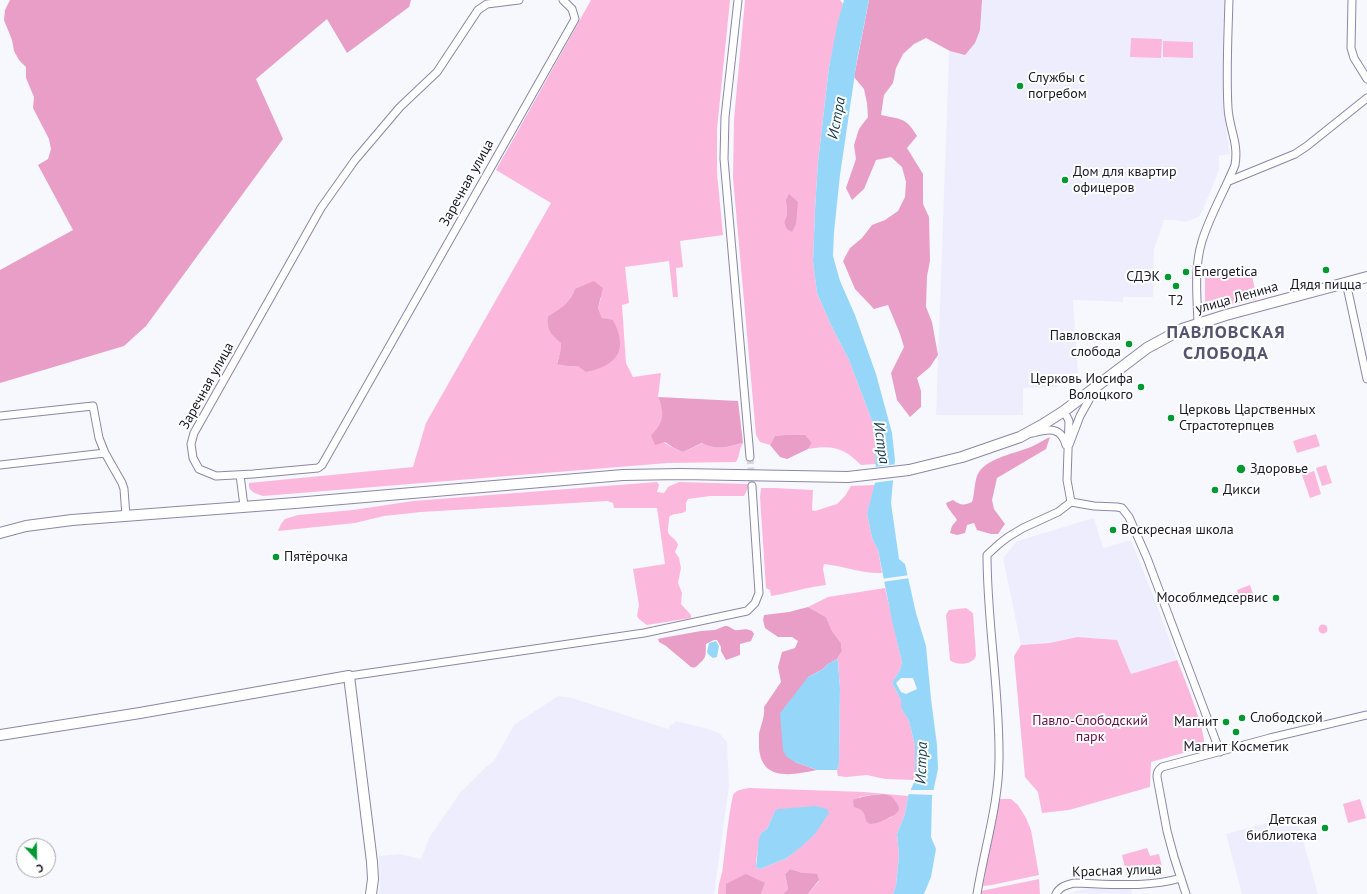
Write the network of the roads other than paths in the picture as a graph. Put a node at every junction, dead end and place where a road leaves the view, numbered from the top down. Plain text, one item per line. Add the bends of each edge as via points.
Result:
1 (519, 0) edge
2 (564, 0) edge
3 (738, 0) edge
4 (1229, 0) edge
5 (1352, 0) edge
6 (1366, 74) edge
7 (1367, 98) edge
8 (1228, 181) junction
9 (1367, 277) edge
10 (1346, 282) junction
11 (1198, 323) junction
12 (1367, 379) edge
13 (1096, 387) junction
14 (1064, 411) junction
15 (0, 416) edge
16 (1020, 437) junction
17 (1067, 451) junction
18 (105, 453) junction
19 (750, 457) tunnel mouth
20 (0, 465) edge
21 (240, 475) junction
22 (752, 486) tunnel mouth
23 (1070, 502) junction
24 (244, 506) junction
25 (126, 516) junction
26 (0, 533) edge
27 (349, 676) junction
28 (1367, 714) edge
29 (0, 735) edge
30 (1220, 752) junction
31 (1181, 878) junction
32 (371, 894) edge
33 (977, 894) edge
34 (1056, 894) edge
35 (1186, 894) edge

1 - 21 street, Заречная улица via 487,4 478,10 437,72 400,107 355,160 321,208 194,434 191,444 193,458 199,469 216,476
2 - 21 street, Заречная улица via 572,9 575,19 322,465 318,468
3 - 19 street via 725,117 724,159
4 - 8 street via 1228,108 1237,156
5 - 6 street via 1351,48 1354,58
7 - 8 street via 1307,146
8 - 11 street via 1202,242 1198,273
9 - 10 main road, улица Ленина
10 - 11 main road, улица Ленина
10 - 12 street
11 - 13 main road, улица Ленина via 1154,344
13 - 14 main road, улица Ленина
13 - 17 street via 1080,416
14 - 16 main road, улица Ленина
14 - 17 street via 1069,421
15 - 18 street via 93,406 99,438
16 - 17 street via 1055,430 1062,435
16 - 24 main road, улица Ленина via 934,465 875,475 623,475
17 - 23 street
18 - 20 street
18 - 25 street via 124,489
21 - 24 street
22 - 27 street via 759,593 755,603 747,611 644,633
23 - 30 street via 1117,507 1129,517
23 - 33 street via 1058,512 1008,537 987,555 1000,760 997,792
24 - 25 main road, улица Ленина
25 - 26 main road, улица Ленина via 51,522
27 - 29 main road
27 - 32 main road via 372,862
28 - 30 street
30 - 31 street via 1162,767 1157,773 1167,831
31 - 34 street, Красная улица via 1142,885 1074,883 1060,888
31 - 35 street

